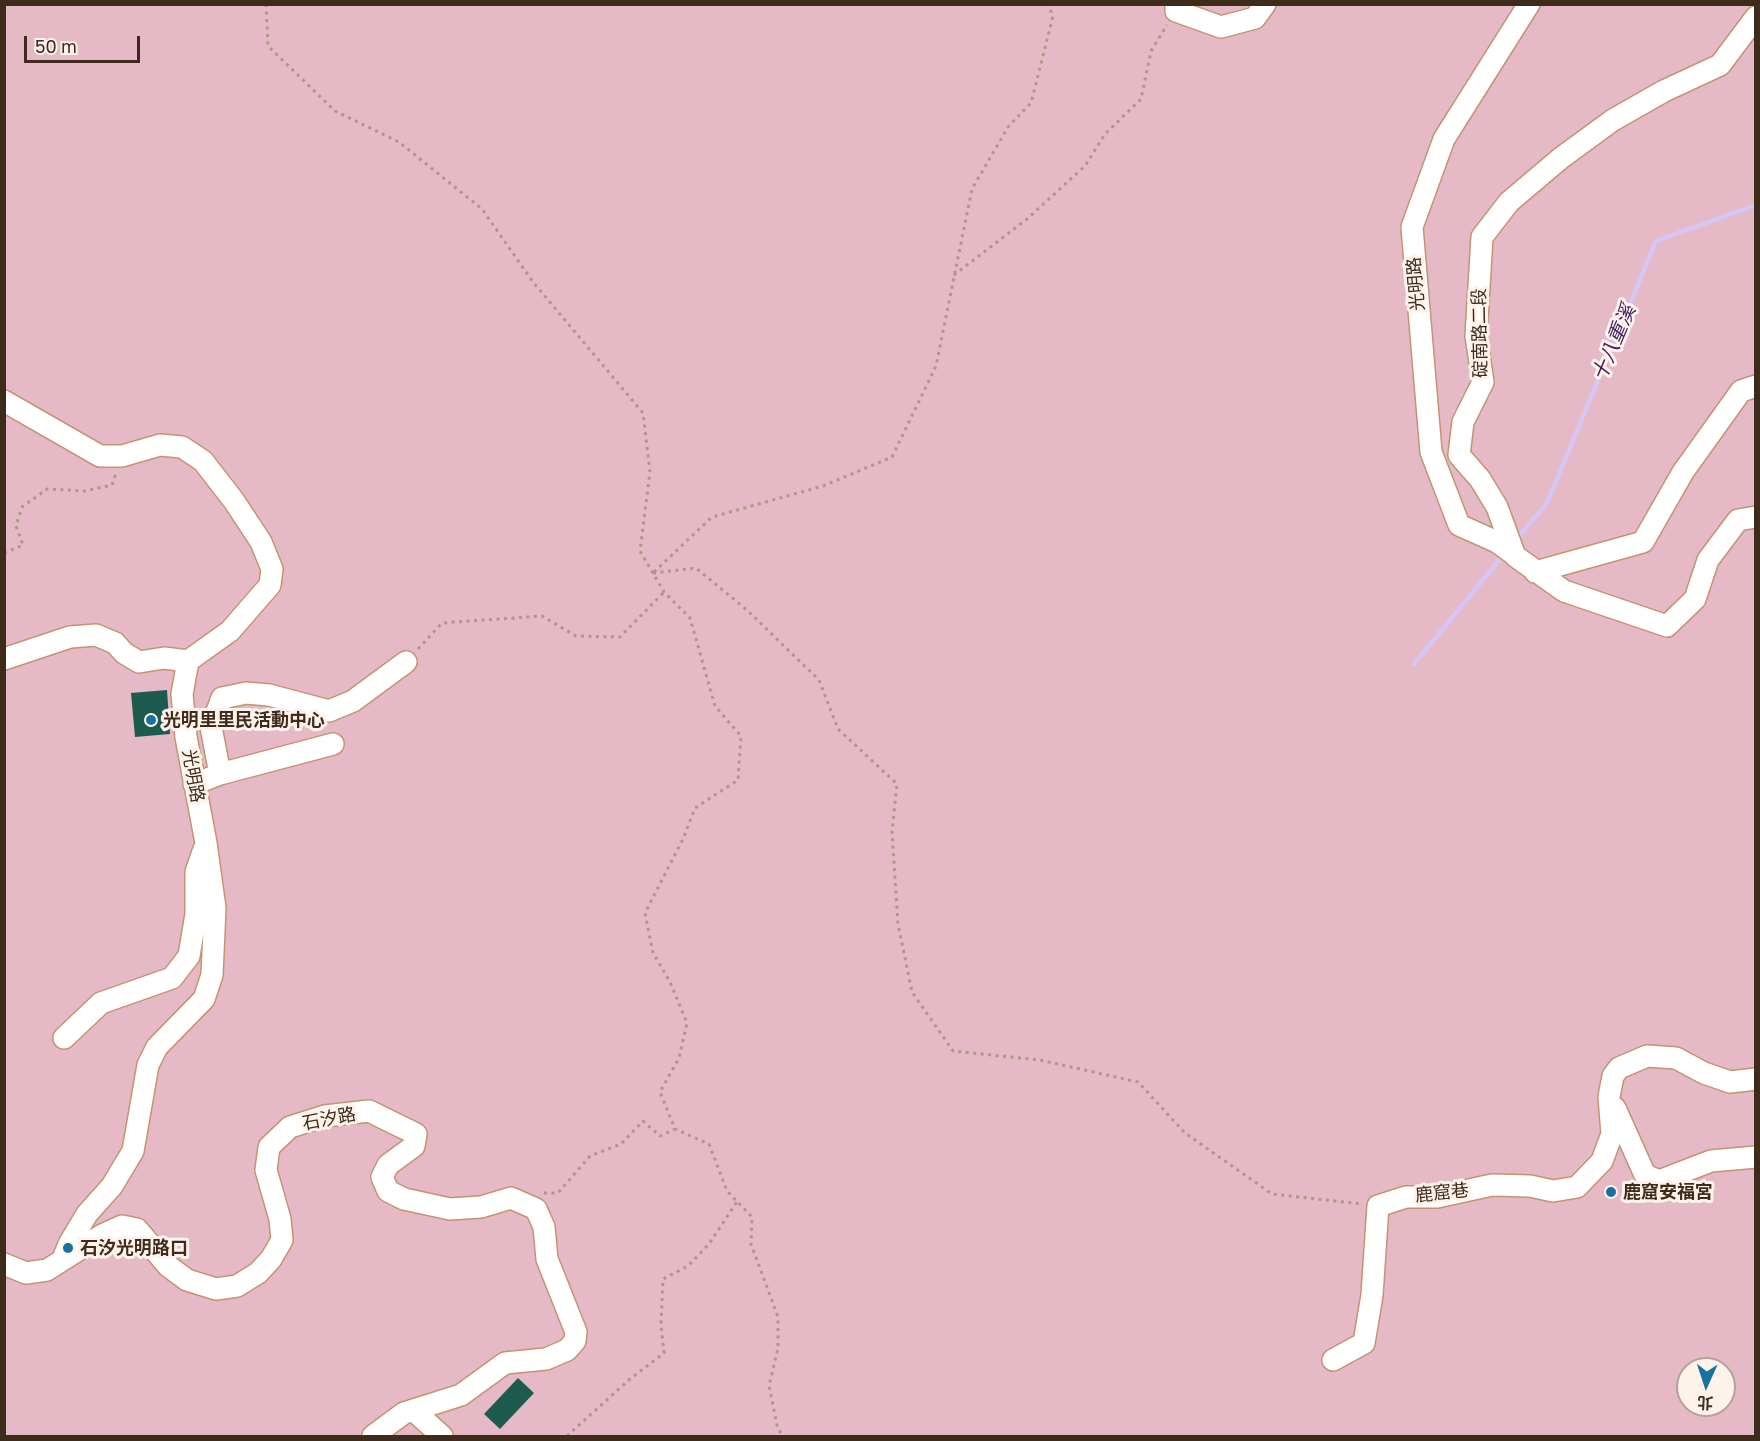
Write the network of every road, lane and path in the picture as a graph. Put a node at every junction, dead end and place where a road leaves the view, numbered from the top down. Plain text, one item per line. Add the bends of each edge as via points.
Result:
1 (266, 4) edge
2 (1048, 4) edge
3 (1265, 4) edge
4 (1529, 4) edge
5 (1176, 8) edge
6 (1755, 17) edge
7 (954, 275) junction
8 (1755, 386) edge
9 (4, 401) edge
10 (122, 456) junction
11 (1755, 517) edge
12 (4, 553) edge
13 (1515, 556) junction
14 (1535, 572) junction
15 (653, 573) junction
16 (664, 592) junction
17 (4, 659) edge
18 (188, 661) junction
19 (406, 662) joint
20 (333, 744) dead end
21 (220, 774) junction
22 (194, 784) junction
23 (206, 843) junction
24 (64, 1038) dead end
25 (1755, 1079) edge
26 (1610, 1097) junction
27 (675, 1129) junction
28 (1755, 1156) edge
29 (522, 1200) junction
30 (738, 1200) junction
31 (1378, 1206) junction
32 (63, 1259) junction
33 (4, 1264) edge
34 (1332, 1360) dead end
35 (413, 1410) junction
36 (373, 1437) edge
37 (442, 1437) edge
38 (567, 1437) edge
39 (782, 1437) edge

1 - 15 path via 268,46 335,111 399,141 482,209 533,282 644,413 650,472 640,551
2 - 7 path via 1053,16 1031,103 1008,127 972,189
3 - 5 street via 1255,18 1221,27
4 - 13 street, 光明路 via 1444,139 1412,226 1431,452 1459,525 1497,542
5 - 7 path via 1151,51 1141,99 1105,134 1085,166 1027,219
6 - 13 street, 碇南路二段 via 1720,65 1613,120 1509,202 1482,237 1476,336 1483,382 1462,422 1459,455 1497,507
7 - 15 path via 936,366 892,457 823,486 712,517
8 - 14 street via 1741,391 1683,472 1643,542
9 - 10 street via 100,456
10 - 12 path via 112,485 85,491 47,489 22,507 16,526 23,545
10 - 18 street via 160,445 182,447 203,461 261,542 272,569 264,595 230,631
11 - 14 street via 1738,520 1708,560 1695,599 1667,626 1564,591
13 - 14 street
15 - 16 path
15 - 31 path via 696,568 748,611 819,680 838,729 897,784 892,832 898,924 912,992 953,1051 1040,1059 1138,1082 1185,1132 1272,1194
16 - 19 path via 620,637 576,636 542,616 441,623
16 - 27 path via 690,618 715,706 741,736 738,780 695,808 645,913 653,953 687,1023 679,1058 660,1092
17 - 18 street via 70,637 96,635 115,643 140,662 164,658
18 - 22 street, 光明路 via 182,694
19 - 21 street via 353,701 328,711 269,695 246,693 222,698 211,727
20 - 21 street
21 - 22 street
22 - 23 street, 光明路
23 - 24 street via 196,872 196,914 189,956 172,978 101,1003
23 - 32 street, 光明路 via 215,908 212,975 204,999 158,1047 148,1065 133,1152 112,1186 87,1215
25 - 26 street, 鹿窟巷 via 1730,1082 1676,1058 1647,1056 1619,1068 1613,1076
26 - 28 street via 1645,1175 1659,1181 1710,1161
26 - 31 street, 鹿窟巷 via 1611,1134 1605,1152 1577,1187 1553,1191 1492,1185 1437,1197 1406,1197
27 - 29 path via 660,1136 643,1121 621,1144 590,1156 558,1193 529,1194
27 - 30 path via 709,1144 727,1191
29 - 32 street, 石汐路 via 511,1198 481,1207 450,1209 404,1199 388,1191 382,1177 388,1165 414,1146 416,1134 369,1111 325,1116 290,1127 269,1147 266,1170 282,1240 258,1273 237,1286 216,1290 187,1280 168,1266 137,1229 122,1226
29 - 35 street via 536,1209 544,1227 547,1259 576,1332 575,1341 567,1350 546,1359 505,1363 461,1395
30 - 38 path via 709,1244 688,1266 663,1279 664,1353
30 - 39 path via 752,1217 751,1244 778,1317 778,1348 769,1386
31 - 34 street via 1372,1295 1364,1343
32 - 33 street via 47,1270 26,1273
35 - 36 street
35 - 37 street

